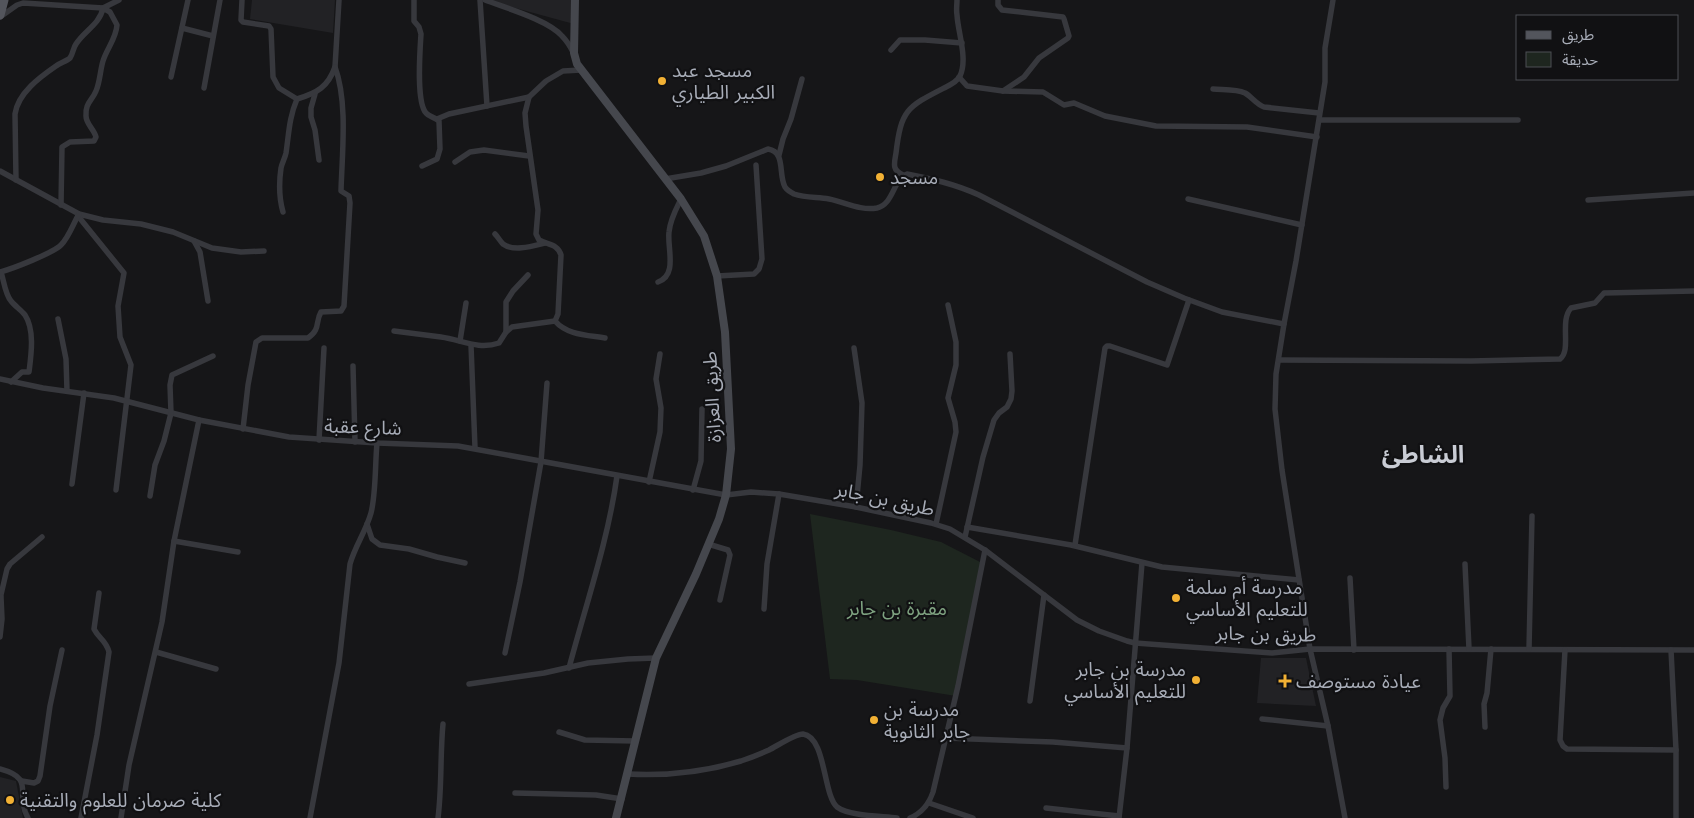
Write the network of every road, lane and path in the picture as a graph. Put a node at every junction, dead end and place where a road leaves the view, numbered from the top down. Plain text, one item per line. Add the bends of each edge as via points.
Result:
1 (4, 0) edge
2 (33, 0) edge
3 (119, 0) edge
4 (188, 0) edge
5 (220, 0) edge
6 (242, 0) edge
7 (339, 0) edge
8 (414, 0) edge
9 (480, 0) edge
10 (485, 0) edge
11 (575, 0) edge
12 (957, 0) edge
13 (998, 0) edge
14 (1333, 0) edge
15 (40, 3) junction
16 (103, 8) junction
17 (0, 16) edge
18 (182, 28) junction
19 (213, 36) junction
20 (962, 43) junction
21 (891, 50) dead end
22 (574, 53) junction
23 (335, 67) junction
24 (581, 70) junction
25 (171, 77) dead end
26 (959, 77) junction
27 (802, 79) dead end
28 (204, 88) dead end
29 (1213, 89) dead end
30 (1003, 91) junction
31 (315, 94) junction
32 (529, 98) junction
33 (297, 99) junction
34 (487, 106) junction
35 (1319, 113) junction
36 (437, 119) junction
37 (1320, 120) junction
38 (1518, 120) dead end
39 (1317, 137) junction
40 (779, 154) junction
41 (530, 156) junction
42 (318, 160) dead end
43 (455, 162) dead end
44 (756, 165) dead end
45 (422, 166) dead end
46 (0, 171) edge
47 (903, 175) junction
48 (665, 179) junction
49 (16, 180) junction
50 (1694, 193) edge
51 (681, 199) junction
52 (1188, 199) dead end
53 (1588, 200) dead end
54 (61, 205) junction
55 (283, 212) dead end
56 (78, 215) junction
57 (1302, 225) junction
58 (495, 234) dead end
59 (194, 241) junction
60 (545, 243) junction
61 (264, 251) dead end
62 (1, 272) edge
63 (528, 275) dead end
64 (717, 276) junction
65 (658, 282) dead end
66 (1694, 291) edge
67 (1188, 300) junction
68 (208, 301) dead end
69 (466, 304) dead end
70 (948, 305) dead end
71 (58, 319) dead end
72 (555, 321) junction
73 (1284, 324) junction
74 (394, 331) dead end
75 (506, 332) junction
76 (605, 338) dead end
77 (460, 341) junction
78 (471, 346) junction
79 (324, 348) dead end
80 (854, 348) dead end
81 (660, 354) dead end
82 (1010, 354) dead end
83 (213, 356) dead end
84 (1279, 360) junction
85 (353, 366) dead end
86 (0, 380) edge
87 (11, 382) junction
88 (546, 383) dead end
89 (67, 391) junction
90 (84, 394) junction
91 (128, 402) junction
92 (702, 409) dead end
93 (171, 413) junction
94 (199, 420) junction
95 (243, 429) junction
96 (318, 440) junction
97 (355, 442) junction
98 (377, 443) junction
99 (475, 448) junction
100 (542, 462) junction
101 (616, 476) junction
102 (649, 482) junction
103 (72, 484) dead end
104 (116, 490) dead end
105 (693, 490) junction
106 (779, 494) junction
107 (726, 495) junction
108 (150, 496) dead end
109 (856, 507) junction
110 (1532, 516) dead end
111 (368, 524) junction
112 (936, 524) junction
113 (967, 527) junction
114 (42, 537) dead end
115 (965, 537) junction
116 (174, 542) junction
117 (708, 544) junction
118 (1075, 546) junction
119 (985, 550) junction
120 (238, 552) dead end
121 (465, 563) dead end
122 (1142, 563) junction
123 (1465, 564) dead end
124 (1350, 578) dead end
125 (1299, 580) junction
126 (99, 593) dead end
127 (1044, 595) junction
128 (0, 598) edge
129 (720, 600) dead end
130 (764, 609) dead end
131 (0, 637) edge
132 (1135, 643) junction
133 (1310, 649) junction
134 (1449, 649) junction
135 (1469, 649) junction
136 (1491, 649) junction
137 (1529, 649) junction
138 (62, 650) dead end
139 (1354, 650) junction
140 (1565, 650) junction
141 (1670, 650) junction
142 (1694, 650) edge
143 (156, 652) junction
144 (504, 653) dead end
145 (656, 658) junction
146 (569, 668) junction
147 (216, 669) dead end
148 (468, 684) dead end
149 (1030, 701) dead end
150 (1262, 719) dead end
151 (443, 724) dead end
152 (1328, 726) junction
153 (1485, 727) dead end
154 (560, 732) dead end
155 (945, 738) junction
156 (635, 741) junction
157 (1127, 748) junction
158 (1676, 750) junction
159 (0, 769) edge
160 (628, 774) junction
161 (22, 781) junction
162 (1446, 787) dead end
163 (515, 793) dead end
164 (622, 799) junction
165 (929, 803) junction
166 (1046, 808) dead end
167 (1119, 817) edge
168 (28, 818) edge
169 (81, 818) edge
170 (121, 818) edge
171 (310, 818) edge
172 (438, 818) edge
173 (616, 818) edge
174 (897, 818) edge
175 (910, 818) edge
176 (973, 818) edge
177 (1345, 818) edge
178 (1676, 818) edge

1 - 17 main road
2 - 15 street
3 - 16 street
4 - 18 street
5 - 19 street
6 - 33 street via 243,22 272,29 273,76 279,88
7 - 23 street
8 - 36 street via 414,21 421,34 420,90 424,111
9 - 34 street
10 - 22 street via 555,30
11 - 22 street, طريق العزازة
12 - 20 street via 956,16
13 - 30 street via 1002,10 1063,17 1068,36 1039,58 1024,77
14 - 35 street
15 - 16 street
15 - 17 street via 17,5
16 - 49 street via 93,26 74,46 70,58 36,81 17,107
16 - 54 street via 110,12 117,25 113,42 103,60 97,89 86,108 86,118 96,137 94,141 70,142 62,147
18 - 19 street
18 - 25 street
19 - 28 street
20 - 21 street via 900,40
20 - 26 street
22 - 24 street, طريق العزازة
23 - 31 street via 325,85
23 - 95 street via 340,82 344,142 341,191 349,196 350,203 344,306 341,311 321,312 318,328 308,338 262,338 256,342
24 - 32 street via 563,71 546,81
24 - 48 street, طريق العزازة
26 - 30 street via 967,86
26 - 47 street via 928,95 905,114 898,133 894,166 896,172
27 - 40 street
29 - 35 street via 1239,91 1264,107
30 - 39 street via 1043,92 1064,105 1074,103 1105,116 1156,126 1247,127
31 - 33 street
31 - 42 street via 311,117
32 - 34 street
32 - 41 street via 525,113
33 - 55 street via 291,114 282,167
34 - 36 street
35 - 37 street
36 - 45 street via 440,149 437,159
37 - 38 street
37 - 39 street
39 - 57 street
40 - 47 street via 785,187 792,193 856,208 882,206
40 - 48 street via 774,150 762,150 726,166
41 - 43 street via 484,150 470,152
41 - 60 street via 538,210 536,234
44 - 64 street via 762,259 759,269 754,274
46 - 49 street
47 - 67 street via 962,187
48 - 51 street, طريق العزازة
49 - 54 street
50 - 53 street
51 - 64 street, طريق العزازة via 704,236
51 - 65 street via 668,233 668,273
52 - 57 street
54 - 56 street
56 - 59 street via 141,224
56 - 62 street via 59,247
56 - 91 street via 124,273 118,306 120,337 131,365
57 - 73 street
58 - 60 street via 512,247
59 - 61 street via 225,250
59 - 68 street via 200,252
60 - 72 street via 560,250 561,255
62 - 87 street via 10,300 28,323 32,348 29,372 22,372
63 - 75 street via 506,302
64 - 107 street, طريق العزازة via 726,332 731,449
66 - 84 street via 1604,293 1595,303 1571,308 1566,317 1565,353 1560,359
67 - 73 street via 1222,312
67 - 118 street via 1167,365 1110,346 1105,348
69 - 77 street
70 - 112 street via 956,342 956,365 948,398 956,432
71 - 89 street via 66,359
72 - 75 street via 512,327
72 - 76 street via 572,333
73 - 84 street
74 - 77 street
75 - 78 street via 499,344
77 - 78 street
78 - 99 street
79 - 96 street
80 - 109 street via 862,403
81 - 102 street via 656,379 661,408 660,432
82 - 113 street via 1011,399 994,420
83 - 93 street via 172,375
84 - 125 street via 1274,409
85 - 97 street
86 - 87 street, شارع عقبة
87 - 89 street, شارع عقبة
88 - 100 street
89 - 90 street, شارع عقبة
90 - 91 street, شارع عقبة
90 - 103 street
91 - 93 street, شارع عقبة
91 - 104 street
92 - 105 street via 701,461
93 - 94 street, شارع عقبة
93 - 108 street via 155,464
94 - 95 street, شارع عقبة
94 - 116 street
95 - 96 street, شارع عقبة
96 - 97 street, شارع عقبة
97 - 98 street, شارع عقبة
98 - 99 street, شارع عقبة
98 - 111 street
99 - 100 street, شارع عقبة
100 - 101 street, شارع عقبة
100 - 144 street
101 - 102 street, شارع عقبة
101 - 146 street via 605,540
102 - 105 street, شارع عقبة
105 - 107 street, شارع عقبة
106 - 107 street, طريق بن جابر via 751,492
106 - 109 street, طريق بن جابر
106 - 130 street via 766,564
107 - 117 street, طريق العزازة
109 - 112 street, طريق بن جابر
110 - 137 street
111 - 121 street via 372,539 380,544
111 - 171 street via 354,549 350,564 339,663
112 - 115 street, طريق بن جابر
113 - 115 street
113 - 118 street
114 - 128 street via 10,564
115 - 119 street, طريق بن جابر
116 - 120 street
116 - 143 street
117 - 129 street via 728,550 730,555
117 - 145 street, طريق العزازة
118 - 122 street
119 - 127 street, طريق بن جابر
119 - 155 street
122 - 125 street
122 - 132 street
123 - 135 street
124 - 139 street
125 - 133 street
126 - 169 street via 94,629 107,644 109,652
127 - 132 street, طريق بن جابر via 1087,626
127 - 149 street
128 - 131 street
132 - 133 street, طريق بن جابر via 1272,653
132 - 157 street
133 - 139 street, طريق بن جابر
133 - 152 street
134 - 135 street, طريق بن جابر
134 - 139 street, طريق بن جابر
134 - 162 street via 1450,696 1440,720
135 - 136 street, طريق بن جابر
136 - 137 street, طريق بن جابر
136 - 153 street via 1488,693 1484,704
137 - 140 street, طريق بن جابر
138 - 161 street via 40,776 34,783
140 - 141 street, طريق بن جابر
140 - 158 street via 1560,720 1563,746 1577,750
141 - 142 street, طريق بن جابر
141 - 158 street
143 - 147 street
143 - 170 street via 130,758
145 - 146 street via 612,660
145 - 156 street, طريق العزازة
146 - 148 street
150 - 152 street
151 - 172 street
152 - 177 street
154 - 156 street via 585,740
155 - 157 street
155 - 165 street
156 - 160 street, طريق العزازة
157 - 167 street
158 - 178 street
159 - 161 street
160 - 164 street, طريق العزازة
160 - 174 street via 703,770 741,761 804,734 815,743 836,806 844,811
161 - 168 street
163 - 164 street via 596,795
164 - 173 street, طريق العزازة
165 - 175 street
165 - 176 street
166 - 167 street

